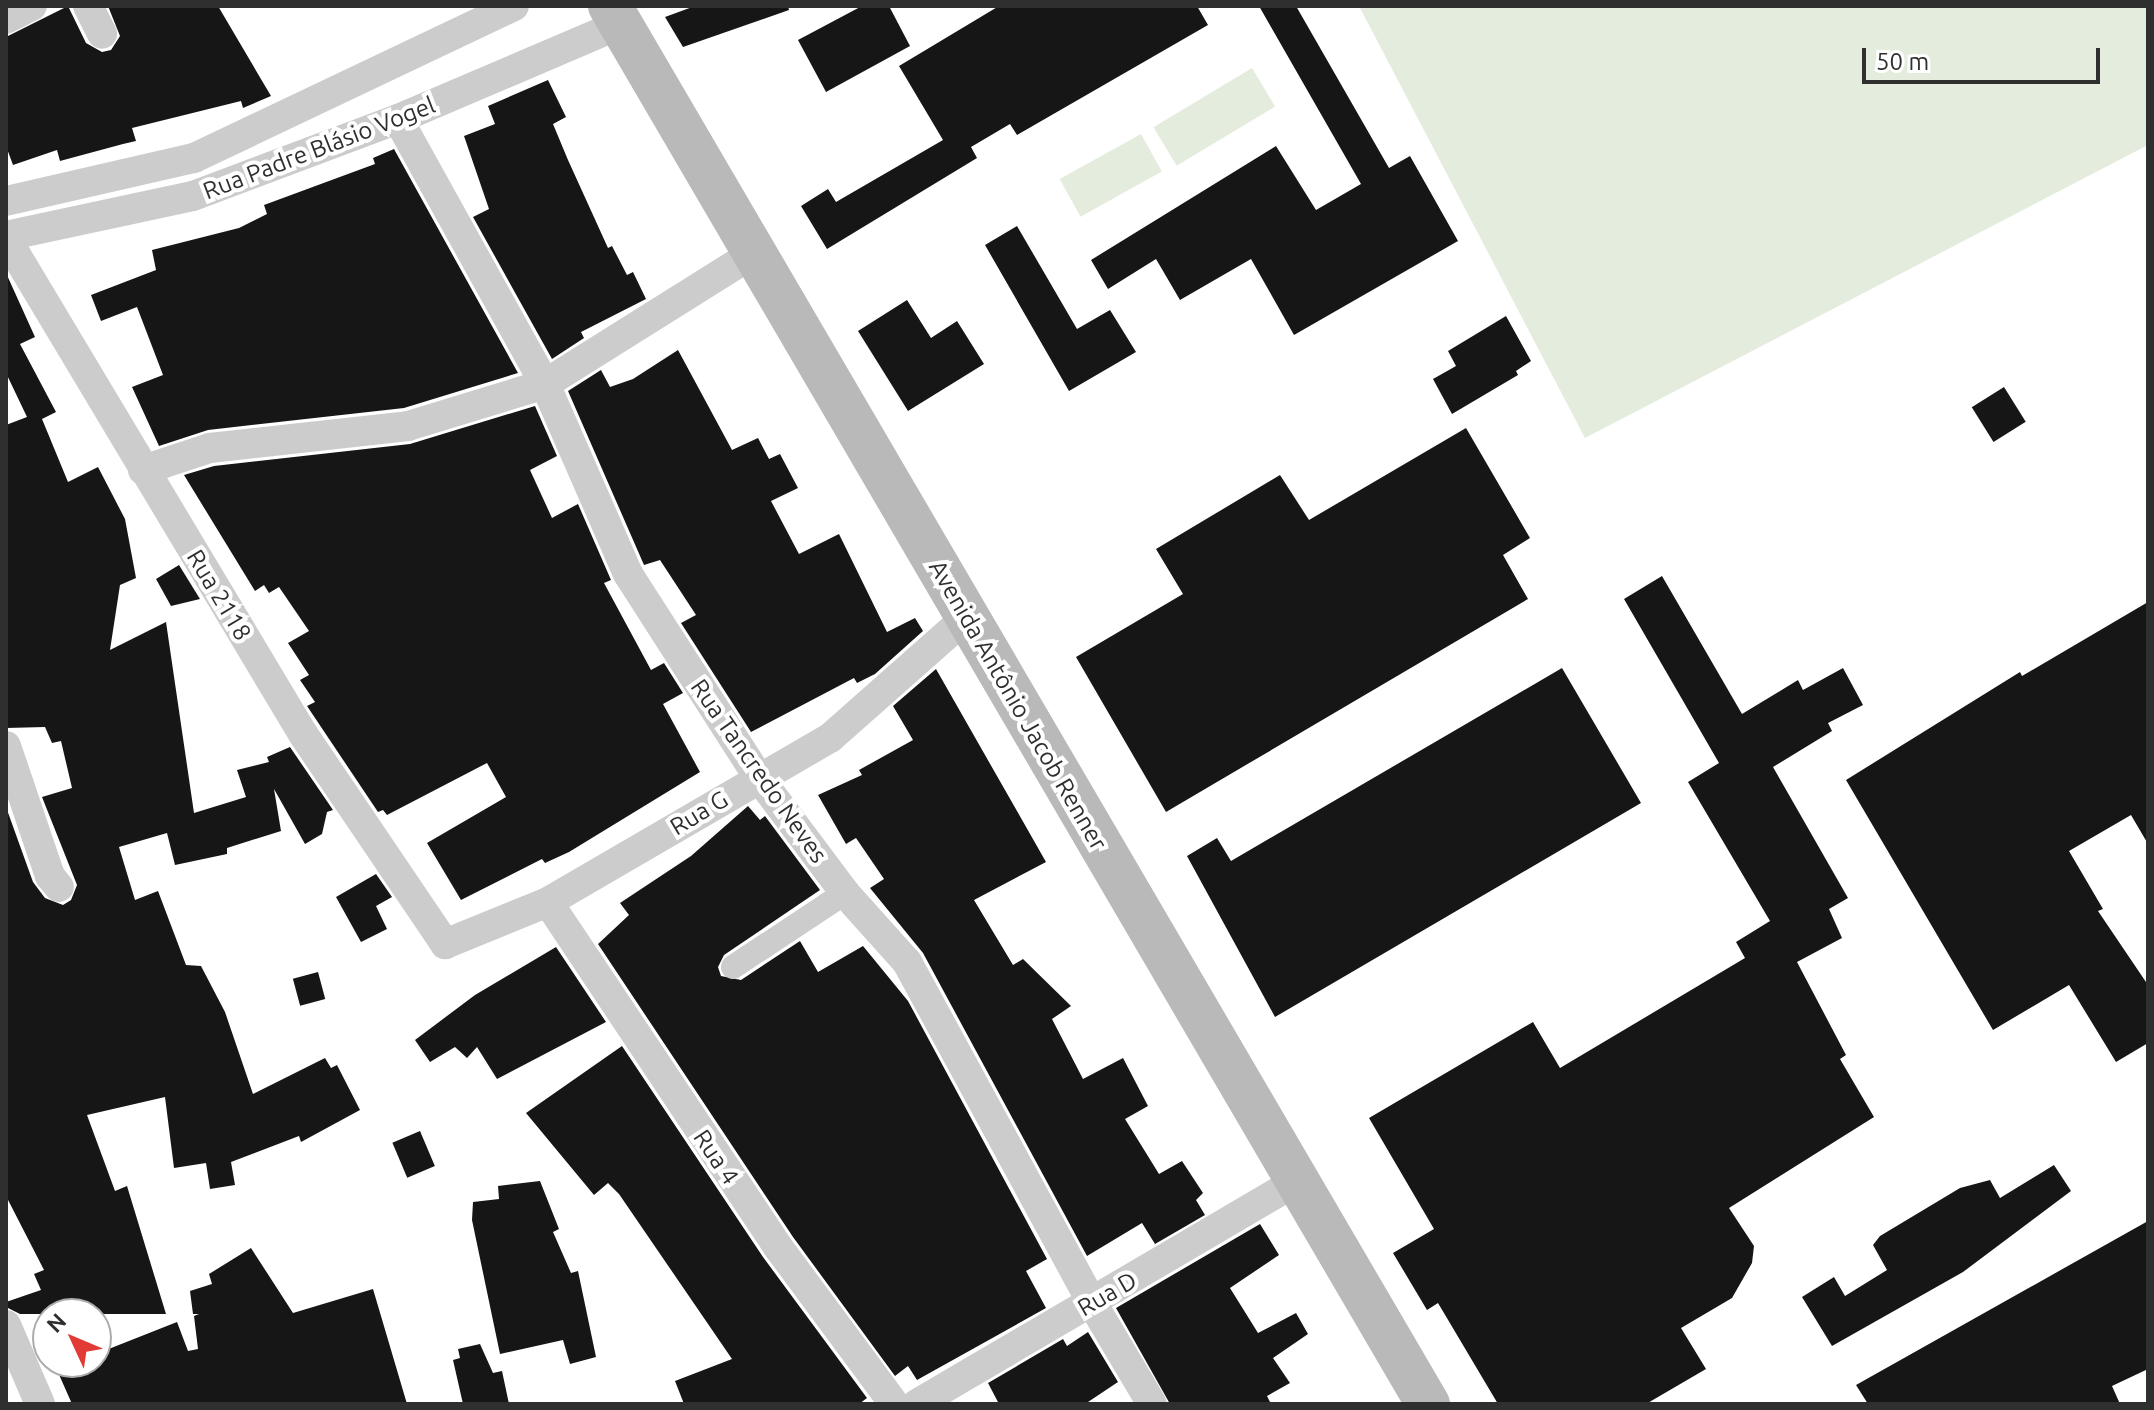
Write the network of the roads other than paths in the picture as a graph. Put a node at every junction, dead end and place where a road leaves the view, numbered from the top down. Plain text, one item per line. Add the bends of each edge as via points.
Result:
1 (32, 6) edge
2 (88, 6) edge
3 (514, 6) edge
4 (615, 15) edge
5 (6, 19) edge
6 (102, 34) dead end
7 (398, 119) junction
8 (6, 201) edge
9 (6, 237) edge
10 (754, 253) junction
11 (545, 384) junction
12 (143, 470) junction
13 (967, 617) junction
14 (6, 746) edge
15 (759, 778) junction
16 (59, 887) dead end
17 (845, 893) junction
18 (548, 902) junction
19 (445, 944) joint
20 (733, 967) dead end
21 (1296, 1182) junction
22 (1092, 1303) junction
23 (10, 1342) edge
24 (40, 1404) edge
25 (894, 1404) edge
26 (917, 1404) edge
27 (1152, 1404) edge
28 (1428, 1404) edge

1 - 5 street
2 - 6 street
3 - 8 street, Rua Padre Blásio Vogel via 194,158
4 - 7 street, Rua Padre Blásio Vogel
4 - 10 main road, Avenida Antônio Jacob Renner
7 - 9 street, Rua Padre Blásio Vogel via 193,196
7 - 11 street, Rua Tancredo Neves
9 - 12 street, Rua 2118
10 - 11 street
10 - 13 main road, Avenida Antônio Jacob Renner
11 - 12 street via 408,426 210,448
11 - 15 street, Rua Tancredo Neves via 628,574
12 - 19 street, Rua 2118 via 303,734
13 - 15 street, Rua G via 830,738
13 - 21 main road, Avenida Antônio Jacob Renner
14 - 16 street via 50,876
15 - 17 street, Rua Tancredo Neves
15 - 18 street, Rua G
17 - 20 street
17 - 22 street, Rua Tancredo Neves via 907,962
18 - 19 street, Rua G
18 - 25 street, Rua 4 via 778,1247
21 - 22 street, Rua D
21 - 28 main road, Avenida Antônio Jacob Renner
22 - 26 street, Rua D
22 - 27 street, Rua Tancredo Neves
23 - 24 street

